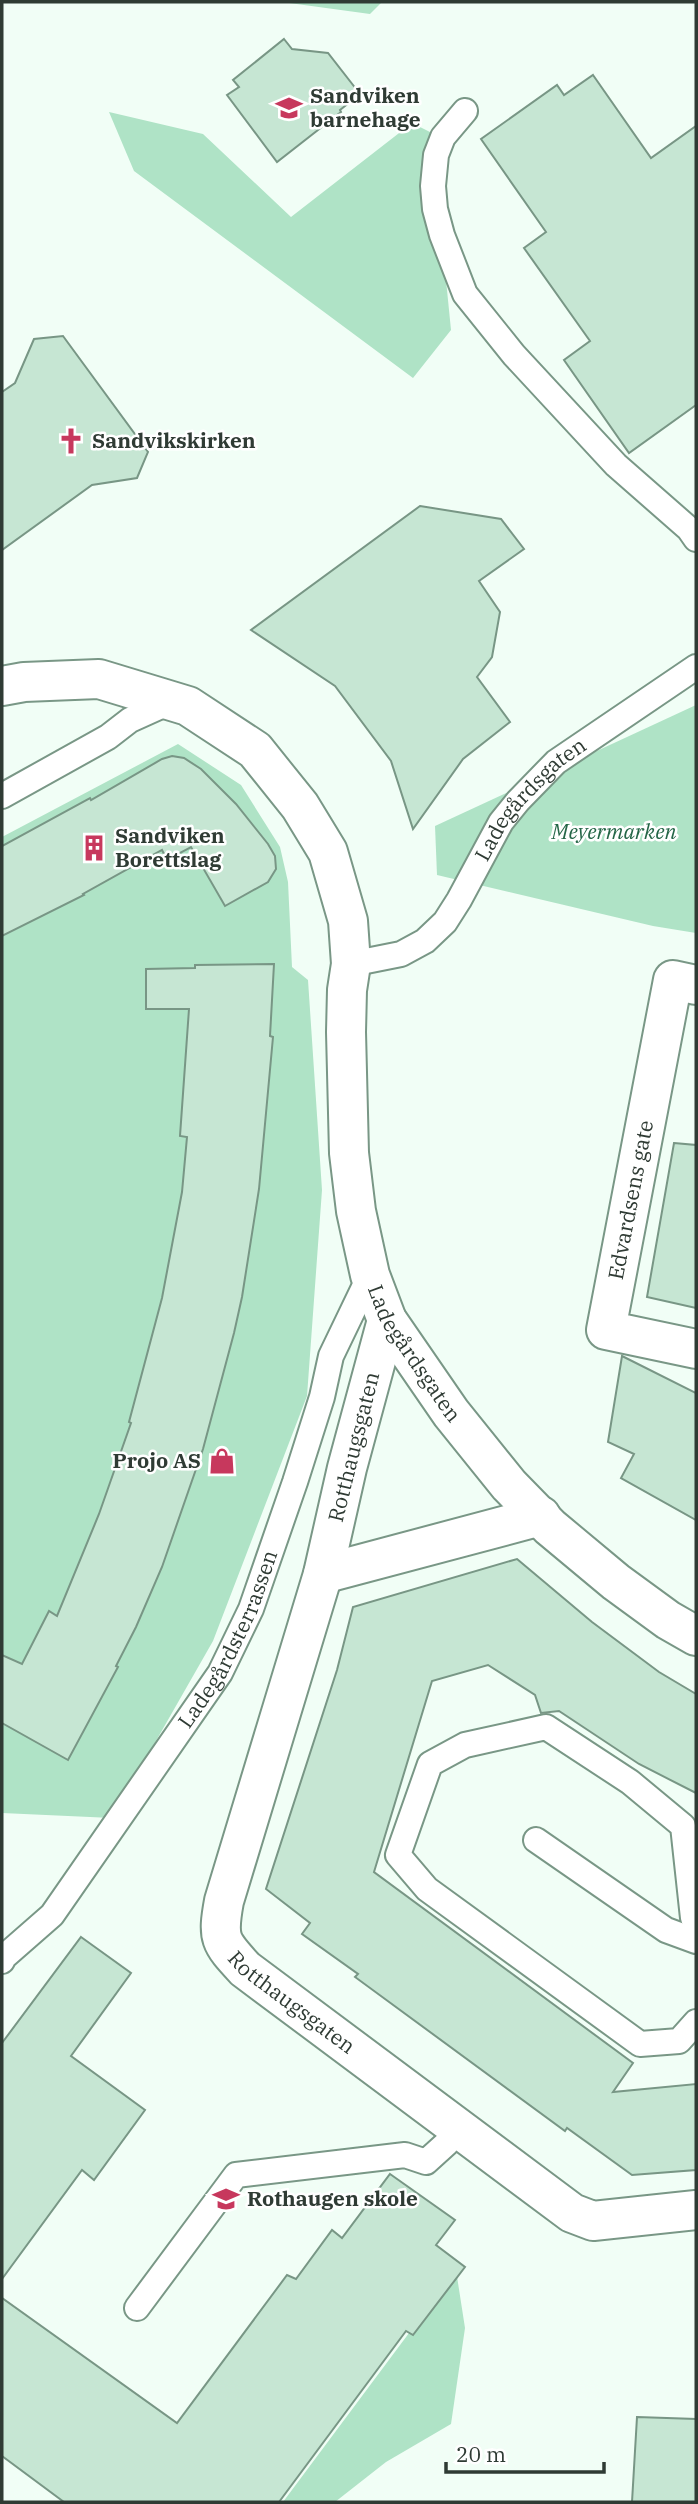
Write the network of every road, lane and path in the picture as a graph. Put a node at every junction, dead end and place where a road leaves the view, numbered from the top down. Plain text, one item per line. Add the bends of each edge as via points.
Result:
1 (465, 111) dead end
2 (696, 538) edge
3 (696, 667) edge
4 (2, 687) edge
5 (169, 699) junction
6 (2, 796) edge
7 (351, 964) junction
8 (685, 983) edge
9 (370, 1275) junction
10 (387, 1320) junction
11 (696, 1349) edge
12 (541, 1516) junction
13 (323, 1574) junction
14 (696, 1636) edge
15 (536, 1840) dead end
16 (696, 1921) edge
17 (696, 1941) edge
18 (2, 1958) edge
19 (696, 2022) edge
20 (455, 2126) junction
21 (696, 2210) edge
22 (137, 2308) dead end

1 - 2 lane via 443,137 433,186 442,235 465,294 514,355 616,465
3 - 7 lane, Ladegårdsgaten via 556,762 501,822 444,922 425,941 401,954
4 - 5 street, Ladegårdsgaten via 99,679
5 - 6 lane
5 - 7 street, Ladegårdsgaten via 188,706 256,750 300,806 328,852 348,921
7 - 9 street, Ladegårdsgaten via 346,1032 349,1153
8 - 11 street, Edvardsens gate via 606,1330
9 - 10 street, Ladegårdsgaten
9 - 18 lane, Ladegårdsterrassen via 331,1356 299,1470 251,1608 219,1673 60,1905
10 - 12 street, Ladegårdsgaten via 451,1413 509,1485
10 - 13 street, Rotthaugsgaten
12 - 13 street
12 - 14 street, Ladegårdsgaten via 616,1582
13 - 20 street, Rotthaugsgaten via 224,1901 223,1946 245,1969
15 - 17 lane via 666,1930
16 - 19 lane via 683,1826 630,1782 546,1727 465,1745 430,1764 398,1855 427,1889 640,2044 679,2041
20 - 21 street, Rotthaugsgaten via 572,2213 593,2221
20 - 22 lane via 447,2143 426,2162 405,2155 236,2175

